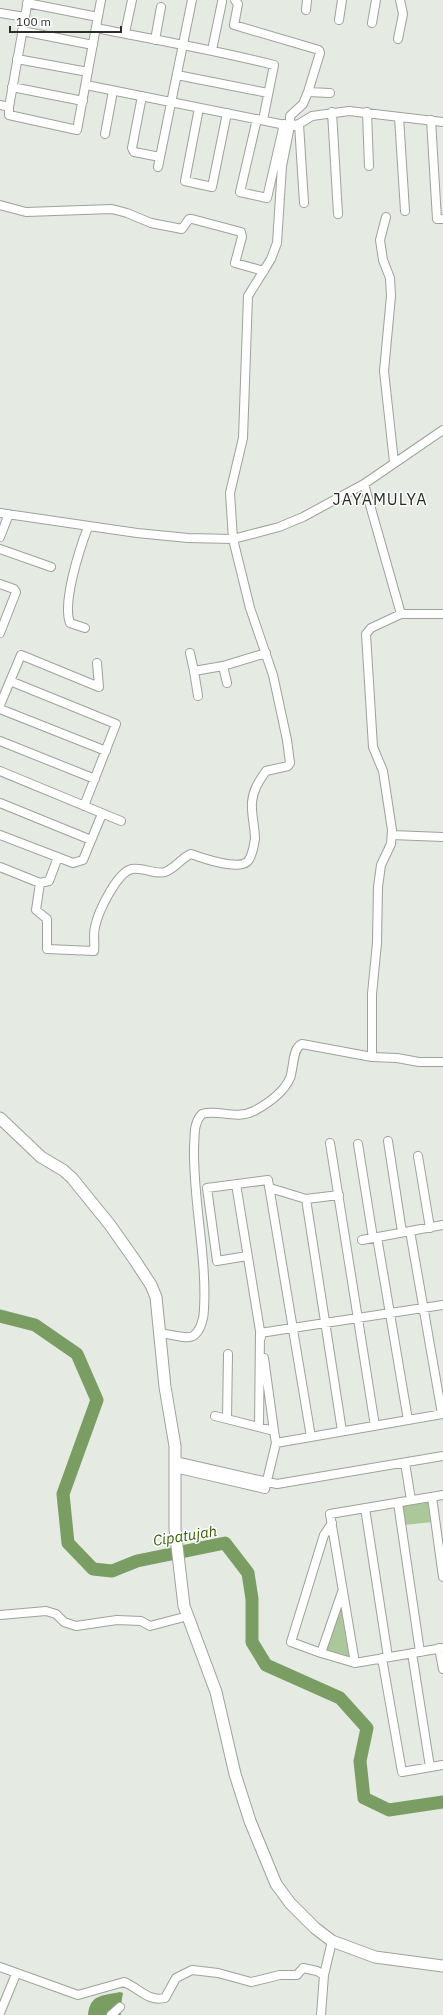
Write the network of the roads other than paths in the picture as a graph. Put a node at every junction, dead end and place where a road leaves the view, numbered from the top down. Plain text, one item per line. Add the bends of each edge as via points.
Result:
1 (102, 0) edge
2 (132, 0) edge
3 (192, 0) edge
4 (235, 0) edge
5 (307, 0) edge
6 (342, 0) edge
7 (376, 0) edge
8 (400, 0) edge
9 (27, 2) edge
10 (222, 2) dead end
11 (161, 7) dead end
12 (306, 10) dead end
13 (0, 13) edge
14 (25, 17) junction
15 (98, 17) junction
16 (339, 20) dead end
17 (372, 22) dead end
18 (96, 28) junction
19 (22, 31) junction
20 (125, 34) junction
21 (398, 39) dead end
22 (154, 40) junction
23 (93, 45) junction
24 (183, 46) junction
25 (212, 50) junction
26 (17, 59) junction
27 (88, 72) junction
28 (177, 75) junction
29 (86, 85) junction
30 (12, 87) junction
31 (113, 91) junction
32 (308, 92) junction
33 (268, 93) junction
34 (330, 93) dead end
35 (142, 96) junction
36 (82, 101) junction
37 (171, 102) junction
38 (0, 105) edge
39 (9, 107) junction
40 (199, 108) junction
41 (332, 112) junction
42 (367, 112) junction
43 (227, 113) junction
44 (399, 116) junction
45 (260, 120) junction
46 (431, 120) junction
47 (443, 122) edge
48 (299, 124) junction
49 (287, 125) junction
50 (105, 134) dead end
51 (160, 157) junction
52 (369, 166) dead end
53 (158, 167) dead end
54 (304, 203) dead end
55 (0, 205) edge
56 (404, 211) dead end
57 (338, 214) dead end
58 (386, 217) dead end
59 (443, 219) edge
60 (264, 271) junction
61 (443, 430) edge
62 (394, 462) junction
63 (364, 484) junction
64 (0, 513) edge
65 (9, 514) junction
66 (88, 527) junction
67 (0, 537) edge
68 (233, 539) junction
69 (0, 549) edge
70 (51, 567) dead end
71 (0, 584) edge
72 (401, 614) junction
73 (443, 614) edge
74 (85, 628) dead end
75 (0, 633) edge
76 (190, 653) dead end
77 (266, 653) junction
78 (97, 663) dead end
79 (223, 666) junction
80 (194, 671) junction
81 (10, 681) junction
82 (227, 683) dead end
83 (198, 696) dead end
84 (0, 705) edge
85 (0, 709) edge
86 (0, 741) edge
87 (106, 752) junction
88 (0, 771) edge
89 (95, 779) junction
90 (0, 803) edge
91 (84, 806) junction
92 (102, 814) junction
93 (121, 821) dead end
94 (0, 835) edge
95 (392, 835) junction
96 (443, 837) edge
97 (91, 840) junction
98 (58, 857) junction
99 (0, 867) edge
100 (40, 883) junction
101 (372, 1057) junction
102 (443, 1062) edge
103 (0, 1118) edge
104 (388, 1140) dead end
105 (330, 1143) dead end
106 (358, 1144) dead end
107 (418, 1156) dead end
108 (236, 1184) junction
109 (270, 1188) junction
110 (339, 1194) junction
111 (306, 1199) junction
112 (443, 1225) edge
113 (430, 1228) junction
114 (406, 1232) junction
115 (375, 1237) junction
116 (362, 1240) dead end
117 (247, 1256) junction
118 (443, 1305) edge
119 (424, 1308) junction
120 (390, 1314) junction
121 (358, 1319) junction
122 (325, 1322) junction
123 (293, 1327) junction
124 (158, 1333) junction
125 (260, 1333) junction
126 (228, 1354) dead end
127 (443, 1414) edge
128 (215, 1416) dead end
129 (227, 1419) junction
130 (408, 1420) junction
131 (259, 1426) junction
132 (375, 1426) junction
133 (274, 1431) junction
134 (342, 1431) junction
135 (311, 1437) junction
136 (276, 1443) junction
137 (443, 1456) edge
138 (405, 1463) junction
139 (175, 1465) junction
140 (267, 1482) junction
141 (443, 1495) edge
142 (432, 1497) junction
143 (411, 1500) junction
144 (398, 1503) junction
145 (365, 1508) junction
146 (332, 1523) junction
147 (443, 1577) edge
148 (343, 1589) junction
149 (0, 1614) edge
150 (188, 1616) junction
151 (441, 1648) edge
152 (420, 1652) junction
153 (321, 1653) junction
154 (412, 1653) junction
155 (385, 1658) junction
156 (355, 1663) junction
157 (443, 1669) edge
158 (443, 1765) edge
159 (430, 1767) junction
160 (332, 1941) junction
161 (443, 1966) edge
162 (0, 1967) edge
163 (16, 1974) junction
164 (324, 1975) junction
165 (120, 2007) dead end
166 (0, 2013) edge
167 (111, 2015) edge
168 (322, 2015) edge

1 - 15 street
2 - 20 street
3 - 24 street
4 - 32 street via 238,4 234,26 319,50
5 - 12 street
6 - 16 street
7 - 17 street
8 - 21 street via 403,14
9 - 14 street
9 - 15 street
10 - 25 street
11 - 22 street
13 - 14 street
14 - 19 street
15 - 18 street
18 - 20 street
18 - 23 street
19 - 23 street
19 - 26 street
20 - 22 street
22 - 24 street
23 - 27 street
24 - 25 street
24 - 28 street
25 - 33 street via 274,65
26 - 27 street
26 - 30 street
27 - 29 street
28 - 33 street
28 - 37 street
29 - 31 street
29 - 36 street
30 - 36 street
30 - 39 street
31 - 35 street
31 - 50 street
32 - 34 street
32 - 49 street via 303,104 290,116
33 - 45 street
35 - 37 street
35 - 51 street via 132,148 134,152
36 - 39 street via 77,130 9,115
37 - 40 street
37 - 51 street
38 - 39 street
40 - 43 street
40 - 43 street via 185,181 212,187
41 - 42 street
41 - 48 street via 312,116
41 - 57 street
42 - 44 street
42 - 52 street
43 - 45 street
44 - 46 street
44 - 56 street
45 - 49 street
45 - 49 street via 240,192 267,198
46 - 47 street
46 - 59 street via 437,219
48 - 49 street
48 - 54 street
49 - 60 street via 277,243
51 - 53 street
55 - 60 street via 26,212 112,209 127,212 151,223 182,229 188,219 192,219 241,232 235,263
58 - 62 street via 380,240 382,260 390,278 391,296 384,371
60 - 68 street via 251,289 247,304 243,438 230,493
61 - 62 street
62 - 63 street
63 - 68 street via 303,517 279,527
63 - 72 street
64 - 65 street
65 - 66 street
65 - 67 street
66 - 68 street via 188,538
66 - 74 street via 72,581 68,612 70,623
68 - 77 street via 250,608
69 - 70 street
71 - 75 street via 16,592
72 - 73 street
72 - 95 street via 371,628 366,634 373,747 383,771
76 - 80 street
77 - 79 street
77 - 100 street via 273,675 290,762 288,766 266,771 257,783 252,803 255,839 251,857 247,862 238,865 190,854 163,873 130,869 122,874 99,914 95,927 94,952 47,949 47,919 36,910
78 - 81 street via 100,687 21,655
79 - 80 street
79 - 82 street
80 - 83 street
81 - 84 street
81 - 87 street via 116,724
85 - 87 street
86 - 89 street
87 - 89 street
88 - 91 street
89 - 91 street
90 - 97 street
91 - 92 street
92 - 93 street
92 - 97 street
94 - 98 street
95 - 96 street
95 - 101 street via 391,844 381,865 378,886 377,943 372,994
97 - 98 street via 79,862 73,863
98 - 100 street via 49,881
99 - 100 street
101 - 102 street
101 - 124 street via 302,1044 296,1048 289,1080 275,1097 252,1112 226,1115 206,1113 199,1116 195,1126 194,1179 204,1309 199,1331 192,1337
103 - 124 street via 41,1157 72,1178 110,1225 151,1285 156,1297
104 - 114 street
105 - 110 street
106 - 115 street
107 - 113 street
108 - 109 street via 268,1180
108 - 117 street
108 - 117 street via 207,1188 217,1261
109 - 111 street
109 - 123 street
110 - 111 street
110 - 121 street
111 - 122 street
112 - 113 street
113 - 114 street
114 - 115 street
114 - 119 street
115 - 116 street
115 - 120 street
117 - 125 street
118 - 119 street
119 - 120 street
119 - 127 street
120 - 121 street
120 - 130 street
121 - 122 street
121 - 132 street
122 - 123 street
122 - 134 street
123 - 125 street
123 - 135 street
124 - 139 street via 167,1408 173,1430
125 - 131 street
125 - 133 street
126 - 129 street
127 - 130 street
128 - 129 street
129 - 131 street
130 - 132 street
131 - 133 street
132 - 134 street
133 - 136 street
134 - 135 street
135 - 136 street
136 - 140 street
137 - 138 street
138 - 140 street via 277,1484
138 - 143 street
139 - 140 street
139 - 150 street via 175,1529 184,1606
141 - 142 street
142 - 143 street
142 - 147 street
143 - 144 street
144 - 145 street
144 - 152 street
145 - 146 street via 330,1514
145 - 155 street
146 - 148 street
146 - 153 street via 324,1535 291,1642
148 - 153 street
148 - 156 street
149 - 150 street via 46,1611 76,1626 117,1620 141,1621 150,1626
150 - 160 street via 216,1692 250,1821 276,1884 290,1903
151 - 152 street
151 - 157 street
152 - 154 street
153 - 156 street
154 - 155 street
154 - 159 street
155 - 156 street
155 - 159 street via 402,1772
158 - 159 street
160 - 161 street via 376,1957
160 - 164 street
162 - 163 street
163 - 164 street via 78,1995 124,1982 158,2000 165,1998 176,1978 192,1970 218,1973 251,1982 280,1975 297,1976 303,1968
163 - 166 street
164 - 168 street
165 - 167 street

